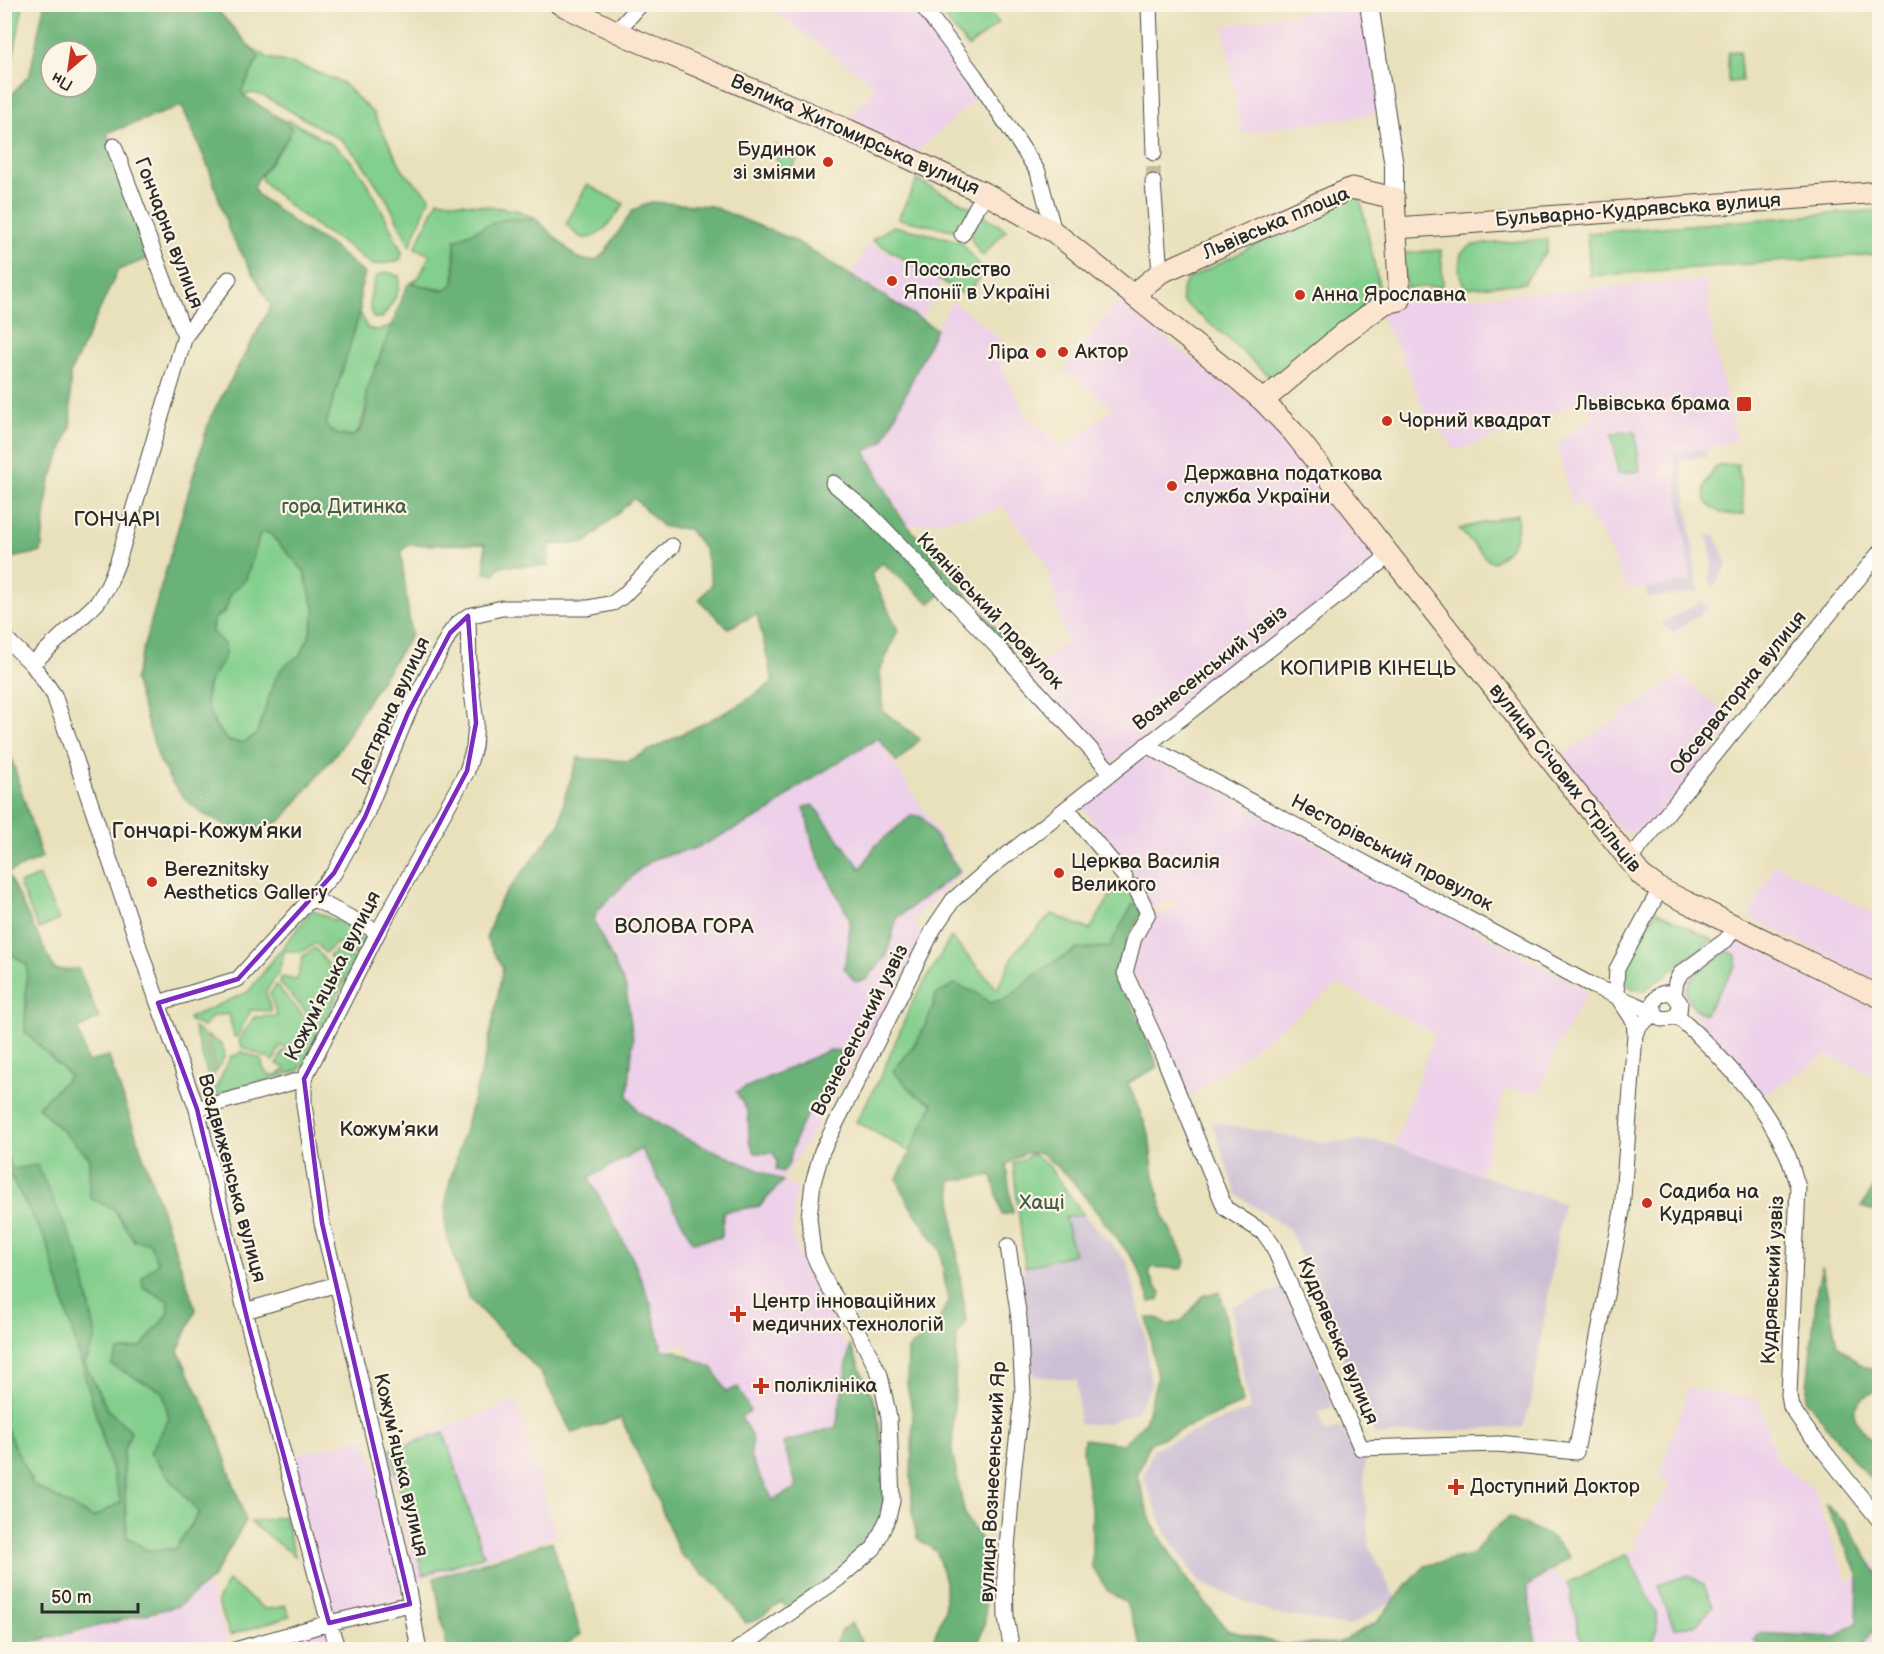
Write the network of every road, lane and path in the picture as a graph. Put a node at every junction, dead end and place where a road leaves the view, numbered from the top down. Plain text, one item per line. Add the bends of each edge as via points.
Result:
1 (560, 4) edge
2 (640, 4) edge
3 (921, 4) edge
4 (1149, 4) edge
5 (1369, 4) edge
6 (617, 31) junction
7 (114, 146) dead end
8 (1154, 153) tunnel mouth
9 (1153, 182) tunnel mouth
10 (1880, 192) edge
11 (990, 196) junction
12 (1394, 198) junction
13 (1396, 228) junction
14 (1054, 232) junction
15 (962, 234) dead end
16 (1160, 273) junction
17 (229, 279) dead end
18 (1133, 295) junction
19 (185, 336) junction
20 (1263, 401) junction
21 (833, 483) dead end
22 (672, 546) dead end
23 (1880, 552) edge
24 (1391, 554) junction
25 (468, 616) junction
26 (4, 637) edge
27 (32, 664) junction
28 (1146, 745) junction
29 (1111, 772) junction
30 (1067, 807) junction
31 (1629, 860) junction
32 (1660, 889) junction
33 (312, 898) junction
34 (1735, 926) junction
35 (378, 932) junction
36 (1674, 995) junction
37 (1880, 997) edge
38 (1619, 999) junction
39 (158, 1003) junction
40 (1655, 1013) junction
41 (1676, 1015) junction
42 (1635, 1034) junction
43 (304, 1079) junction
44 (196, 1109) junction
45 (1008, 1246) dead end
46 (337, 1284) junction
47 (245, 1311) junction
48 (1880, 1521) edge
49 (410, 1604) junction
50 (329, 1623) junction
51 (235, 1650) edge
52 (338, 1650) edge
53 (419, 1650) edge
54 (738, 1650) edge
55 (1012, 1650) edge

1 - 6 main road, Велика Житомирська вулиця
2 - 6 street
3 - 14 street via 975,76 1038,172
4 - 8 street
5 - 12 street via 1394,166
6 - 11 main road, Велика Житомирська вулиця
7 - 19 street, Гончарна вулиця
9 - 16 street
10 - 13 main road, Бульварно-Кудрявська вулиця
11 - 14 main road, Велика Житомирська вулиця
11 - 15 street via 977,206
12 - 13 main road
12 - 16 main road, Львівська площа via 1352,188
13 - 20 main road via 1400,300 1385,303 1344,333
14 - 18 main road, Велика Житомирська вулиця
16 - 18 main road, Львівська площа
17 - 19 street, Гончарна вулиця
18 - 20 main road
19 - 27 street, Гончарна вулиця via 108,586 97,603
20 - 24 main road via 1293,432
21 - 29 street, Киянівський провулок via 870,514
22 - 25 street via 613,603 588,608 502,608
23 - 31 street, Обсерваторна вулиця
24 - 28 street, Вознесенський узвіз
24 - 31 main road, вулиця Січових Стрільців
25 - 33 street, Дегтярна вулиця via 450,633 408,713 365,817 334,873
25 - 35 street, Кожумʼяцька вулиця via 476,723 474,747 467,771
26 - 27 street, Воздвиженська вулиця
27 - 39 street, Воздвиженська вулиця via 54,695
28 - 29 street, Вознесенський узвіз
28 - 38 street, Несторівський провулок
29 - 30 street, Вознесенський узвіз
30 - 42 street, Кудрявська вулиця via 1130,882 1148,913 1134,938 1125,973 1225,1208 1264,1233 1274,1245 1361,1448 1498,1444 1576,1452 1622,1210
30 - 54 street, Вознесенський узвіз via 953,900 934,928 822,1151 809,1217 813,1254 880,1375 889,1418 892,1501 882,1534 868,1554
31 - 32 main road, вулиця Січових Стрільців
32 - 34 main road, вулиця Січових Стрільців
32 - 38 street via 1617,969
33 - 35 street
33 - 39 street, Дегтярна вулиця via 238,980
34 - 36 street via 1726,940 1680,974
34 - 37 main road, вулиця Січових Стрільців
35 - 43 street, Кожумʼяцька вулиця
36 - 40 street via 1657,996 1653,1004
36 - 41 street via 1680,1003
38 - 40 street, Несторівський провулок
38 - 42 street via 1634,1021
39 - 44 street, Воздвиженська вулиця
40 - 41 street via 1665,1020
40 - 42 street
41 - 48 street, Кудрявський узвіз via 1730,1069 1767,1119 1787,1155 1798,1186 1791,1407
43 - 44 street
43 - 46 street, Кожумʼяцька вулиця via 305,1115 322,1223
44 - 47 street, Воздвиженська вулиця
45 - 55 street, вулиця Вознесенський Яр via 1020,1318 1023,1392 1005,1572 1006,1618
46 - 47 street
46 - 49 street, Кожумʼяцька вулиця
47 - 50 street, Воздвиженська вулиця
49 - 50 street
49 - 53 street, Кожумʼяцька вулиця
50 - 51 street
50 - 52 street, Воздвиженська вулиця

